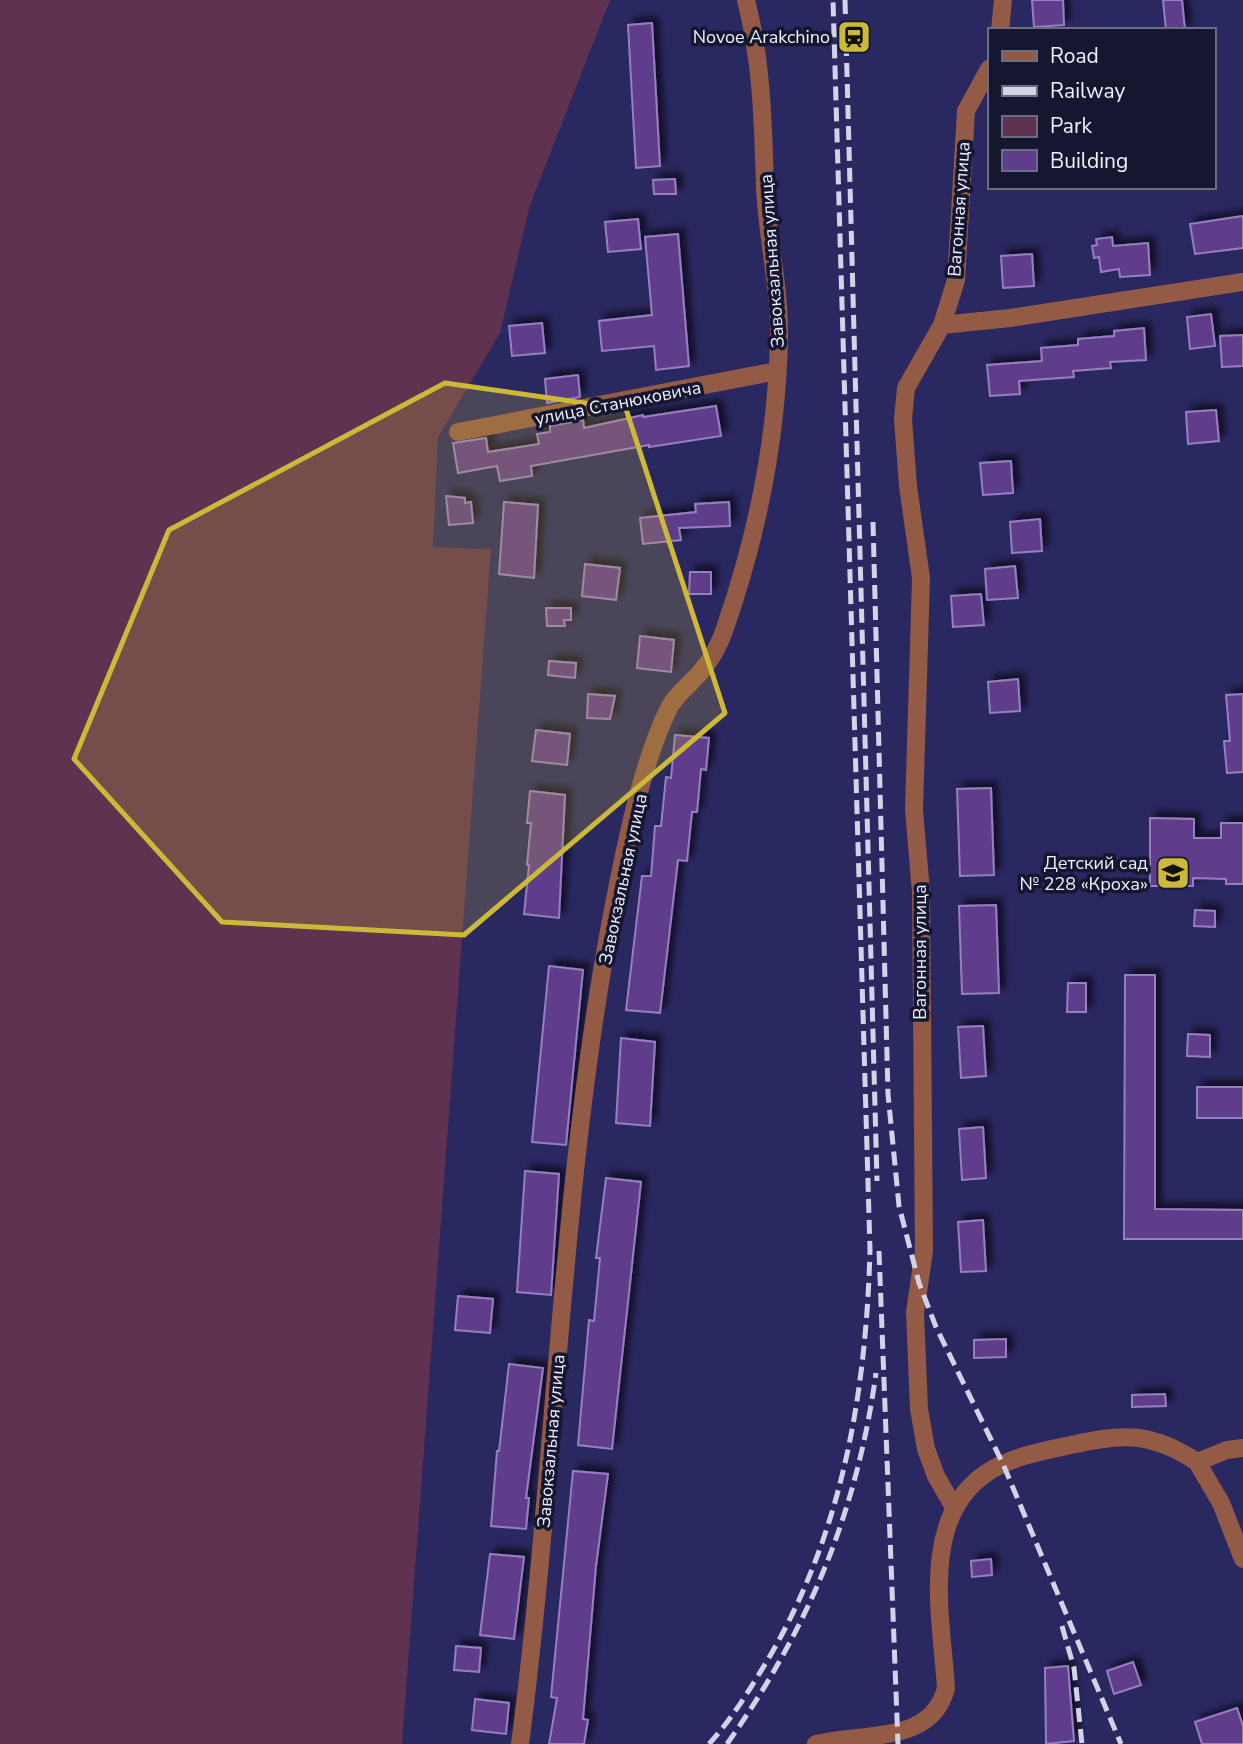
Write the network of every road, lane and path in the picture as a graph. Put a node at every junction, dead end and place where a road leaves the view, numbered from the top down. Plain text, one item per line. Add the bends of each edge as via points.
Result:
1 (746, 0) edge
2 (1003, 0) edge
3 (1000, 28) edge
4 (988, 70) edge
5 (1243, 282) edge
6 (943, 325) junction
7 (777, 371) junction
8 (458, 432) dead end
9 (1243, 1448) edge
10 (1197, 1462) junction
11 (955, 1508) junction
12 (1243, 1559) edge
13 (520, 1744) edge
14 (816, 1744) edge

1 - 7 street, Завокзальная улица via 760,69 765,188 777,289
2 - 3 street
4 - 6 street, Вагонная улица via 966,111 956,280
5 - 6 street
6 - 11 street, Вагонная улица via 906,388 903,419 921,578 914,810 921,892 924,1251 915,1312 919,1409 926,1449
7 - 8 street, улица Станюковича
7 - 13 street, Завокзальная улица via 757,526 711,661 671,704 661,728 632,822 612,918 585,1084
9 - 10 street
10 - 11 street via 1151,1438 1097,1438 1003,1464 971,1486
10 - 12 street via 1221,1503
11 - 14 street via 943,1539 939,1570 946,1688 939,1712 924,1727 908,1733

